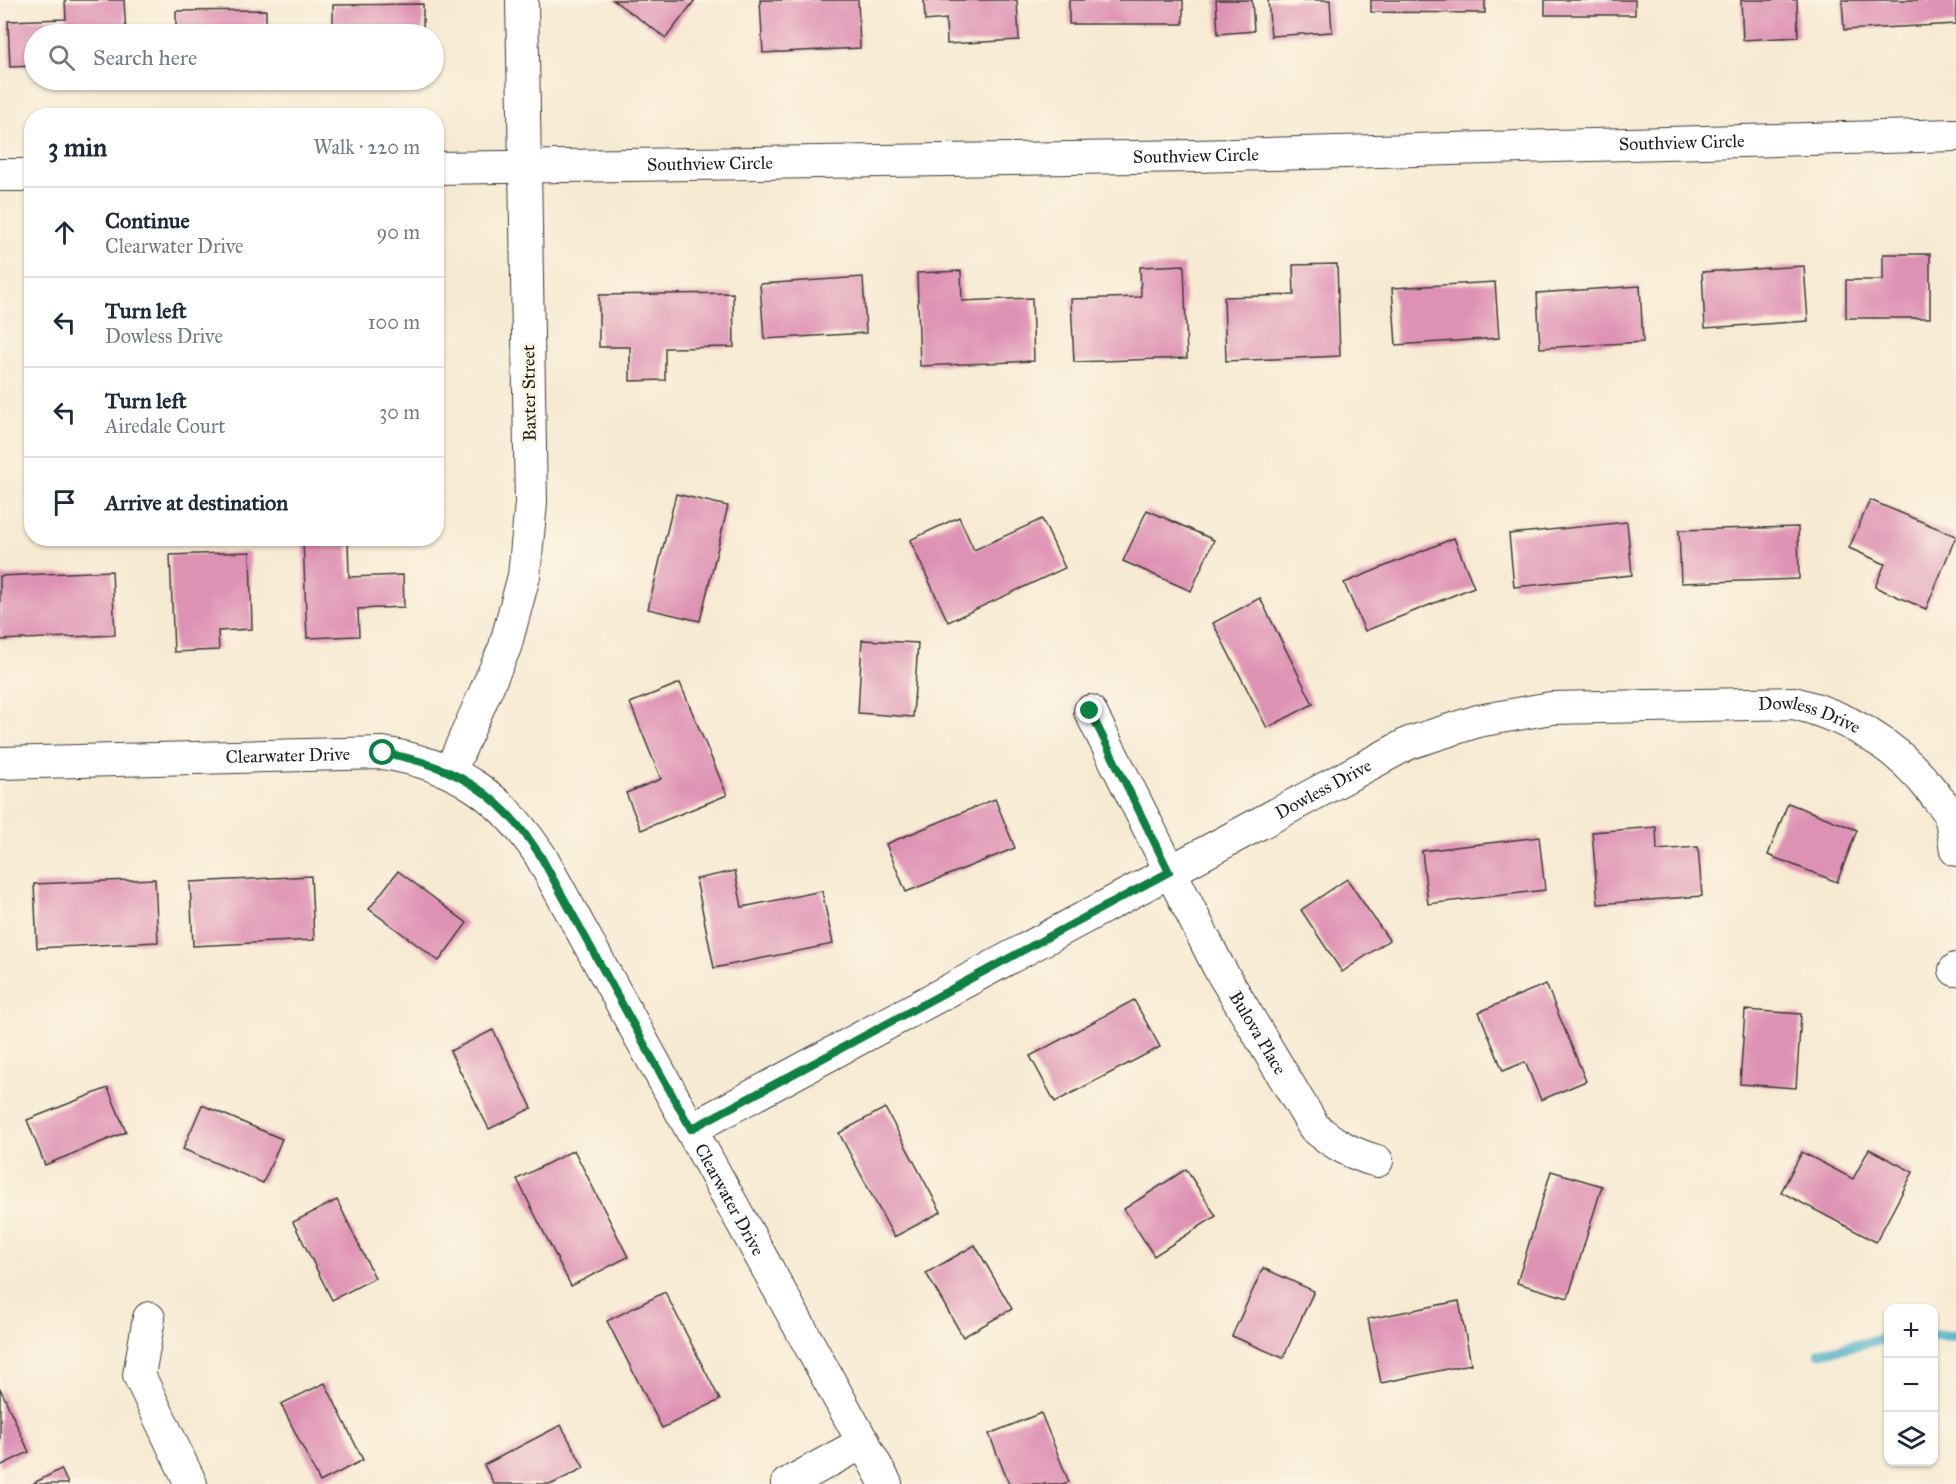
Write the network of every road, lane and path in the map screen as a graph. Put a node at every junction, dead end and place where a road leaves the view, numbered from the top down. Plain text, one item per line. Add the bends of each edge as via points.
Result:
1 (522, 0) edge
2 (1956, 135) edge
3 (524, 166) junction
4 (444, 168) edge
5 (0, 175) edge
6 (24, 175) edge
7 (1090, 711) dead end
8 (0, 763) edge
9 (450, 772) junction
10 (1956, 850) edge
11 (1169, 872) junction
12 (691, 1129) junction
13 (1377, 1161) dead end
14 (149, 1318) dead end
15 (864, 1442) junction
16 (191, 1484) edge
17 (787, 1484) edge
18 (886, 1484) edge

1 - 3 street, Baxter Street
2 - 3 street, Southview Circle via 1195,156
3 - 4 street, Southview Circle
3 - 9 street, Baxter Street via 531,503 524,576 505,647
5 - 6 street
7 - 11 street, Bulova Place
8 - 9 street, Clearwater Drive via 383,753
9 - 12 street, Clearwater Drive via 488,794 523,828
10 - 11 street, Dowless Drive via 1949,813 1902,757 1863,729 1818,709 1794,703 1551,708 1478,721 1409,743
11 - 12 street, Dowless Drive
11 - 13 street, Bulova Place via 1218,966 1314,1127 1332,1143
12 - 15 street, Clearwater Drive
14 - 16 street via 139,1375
15 - 17 street
15 - 18 street, Clearwater Drive

